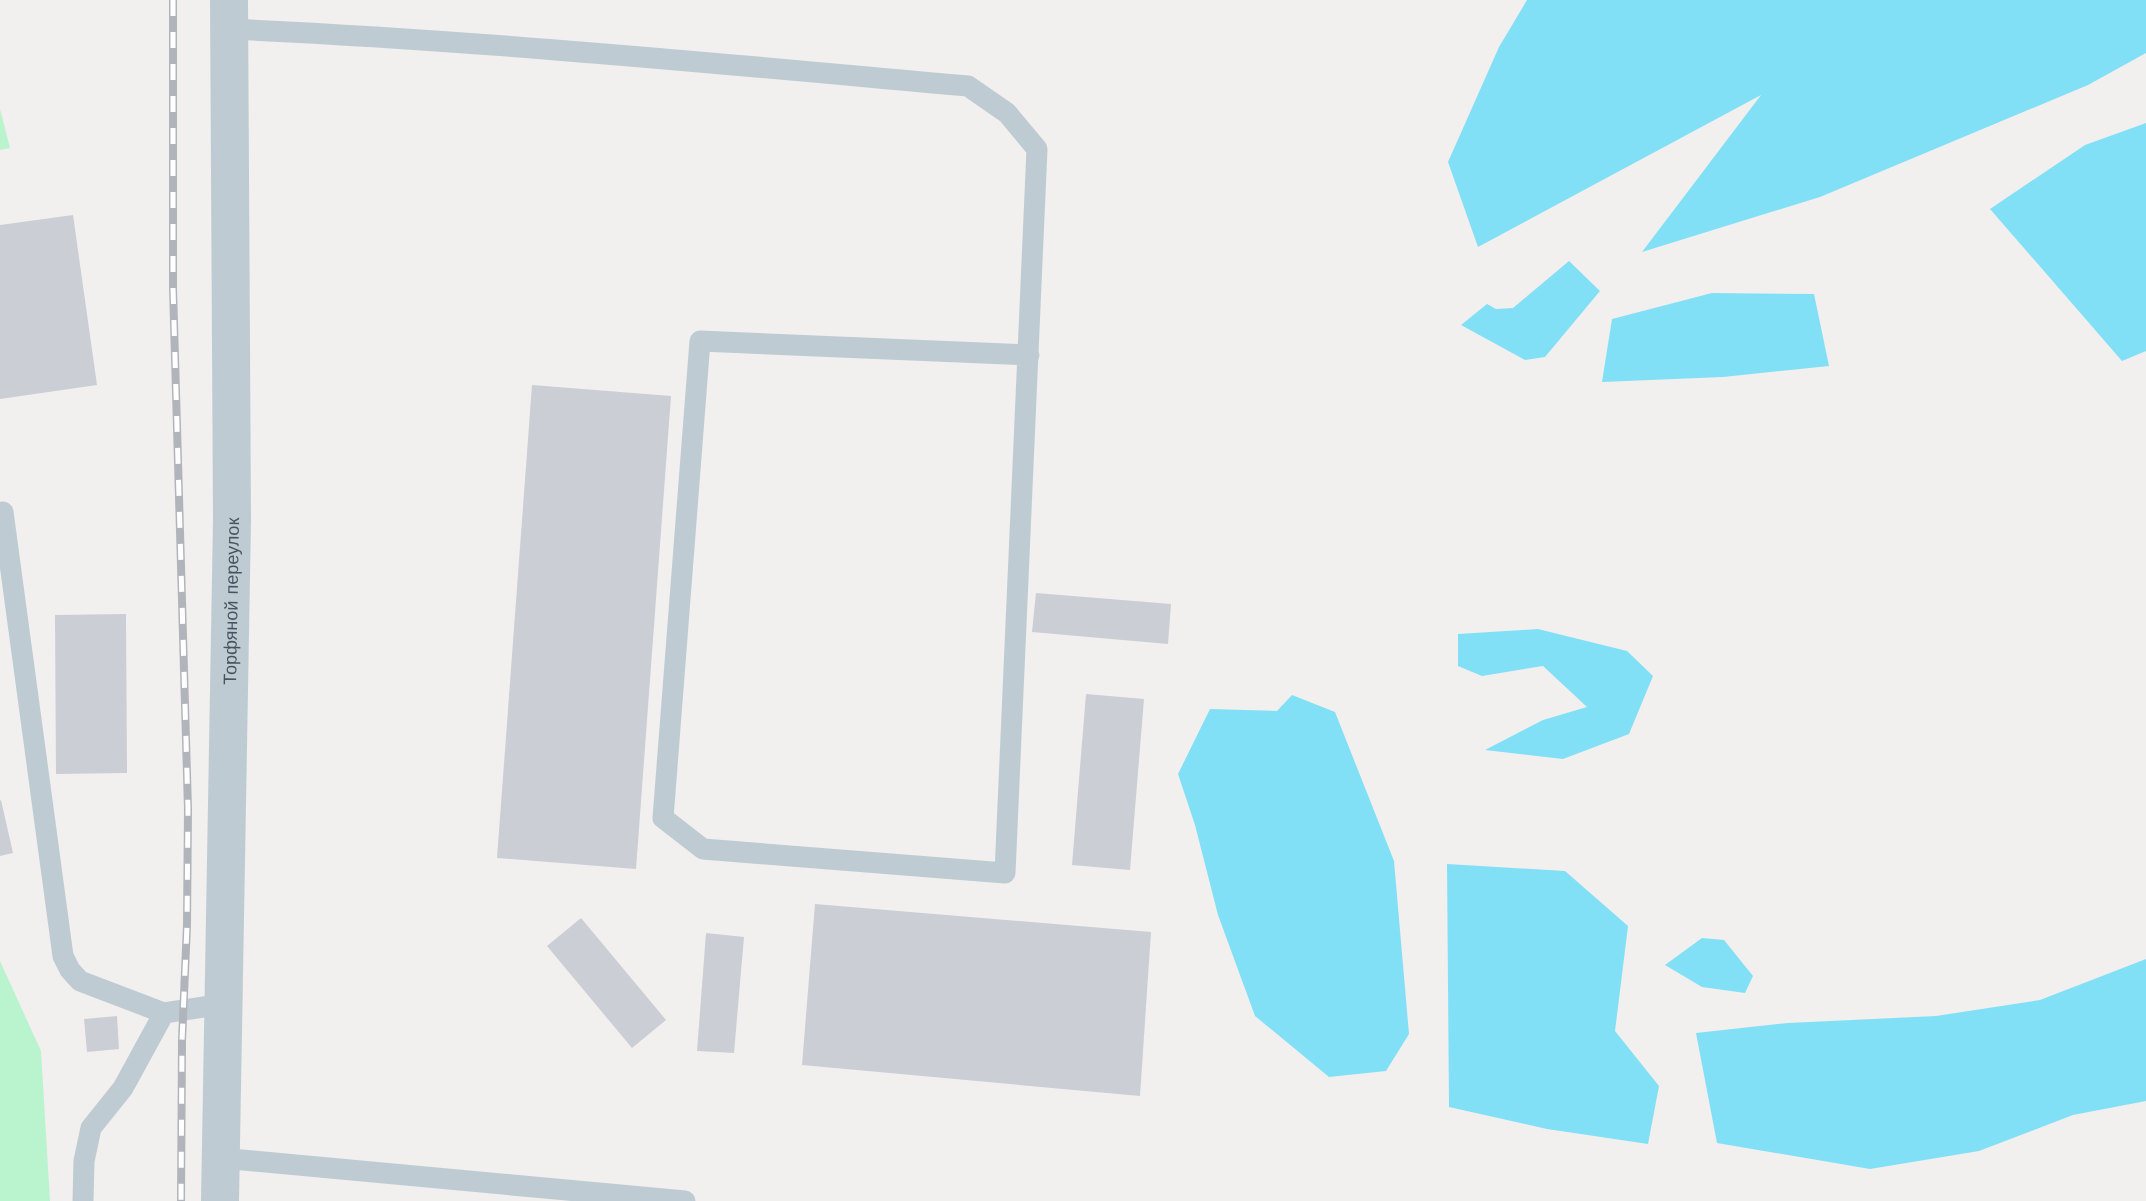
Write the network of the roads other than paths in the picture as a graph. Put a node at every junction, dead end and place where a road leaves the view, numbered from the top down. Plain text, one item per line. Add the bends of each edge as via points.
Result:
1 (229, 15) edge
2 (1029, 355) junction
3 (3, 512) dead end
4 (224, 1004) junction
5 (164, 1013) junction
6 (221, 1158) junction
7 (83, 1201) edge
8 (220, 1201) edge
9 (685, 1201) edge

1 - 2 lane via 314,33 968,86 1007,113 1037,149
1 - 4 street, Торфяной переулок via 232,520
2 - 2 lane via 1004,873 703,849 663,818 700,341
3 - 5 lane via 63,956 80,981
4 - 5 lane
4 - 6 street, Торфяной переулок
5 - 7 lane via 123,1088 91,1128
6 - 8 street, Торфяной переулок
6 - 9 lane

